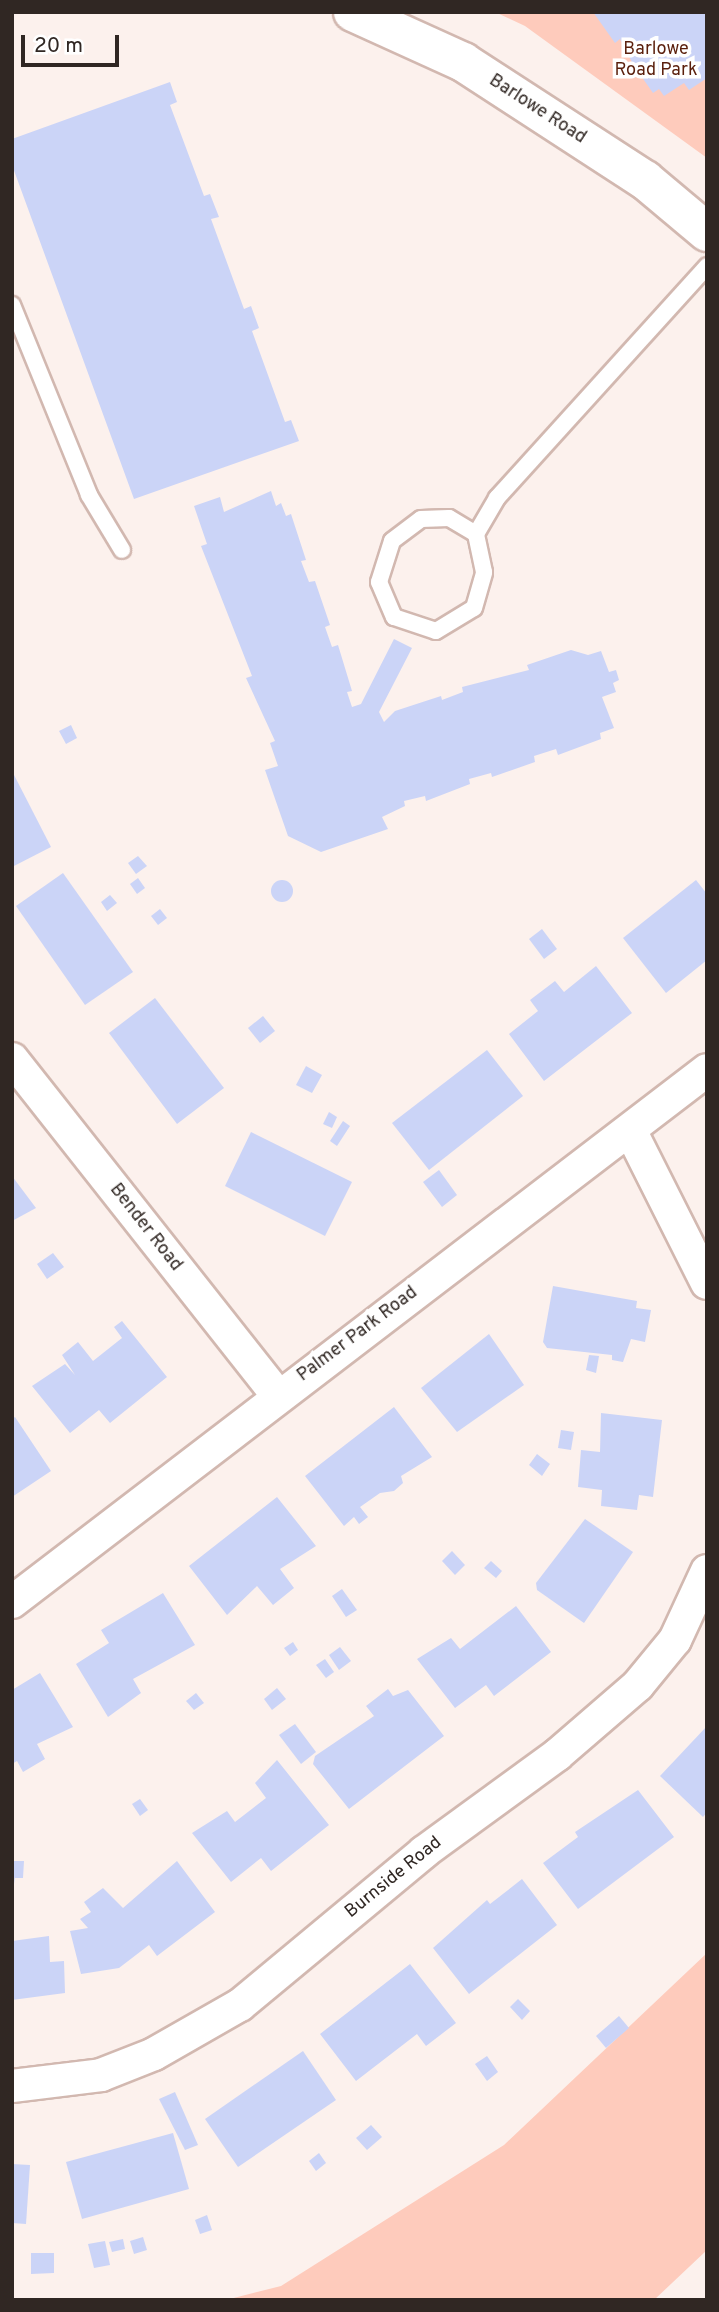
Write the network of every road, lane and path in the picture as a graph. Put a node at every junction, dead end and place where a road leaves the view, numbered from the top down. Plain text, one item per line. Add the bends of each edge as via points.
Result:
1 (353, 12) edge
2 (707, 232) edge
3 (707, 266) edge
4 (12, 305) edge
5 (476, 534) junction
6 (122, 550) dead end
7 (12, 1059) edge
8 (707, 1070) edge
9 (631, 1130) junction
10 (707, 1283) edge
11 (278, 1396) junction
12 (707, 1571) edge
13 (12, 1602) edge
14 (12, 2086) edge

1 - 2 street, Barlowe Road via 463,62 645,180
3 - 5 lane via 497,498
4 - 6 lane via 89,495
5 - 5 lane via 484,572 474,608 436,631 394,617 379,582 392,541 421,519 449,518
7 - 11 street, Bender Road
8 - 9 street, Palmer Park Road
9 - 10 street
9 - 11 street, Palmer Park Road
11 - 13 street, Palmer Park Road via 104,1537
12 - 14 street, Burnside Road via 675,1640 638,1685 557,1755 424,1852 240,2005 154,2054 101,2075

